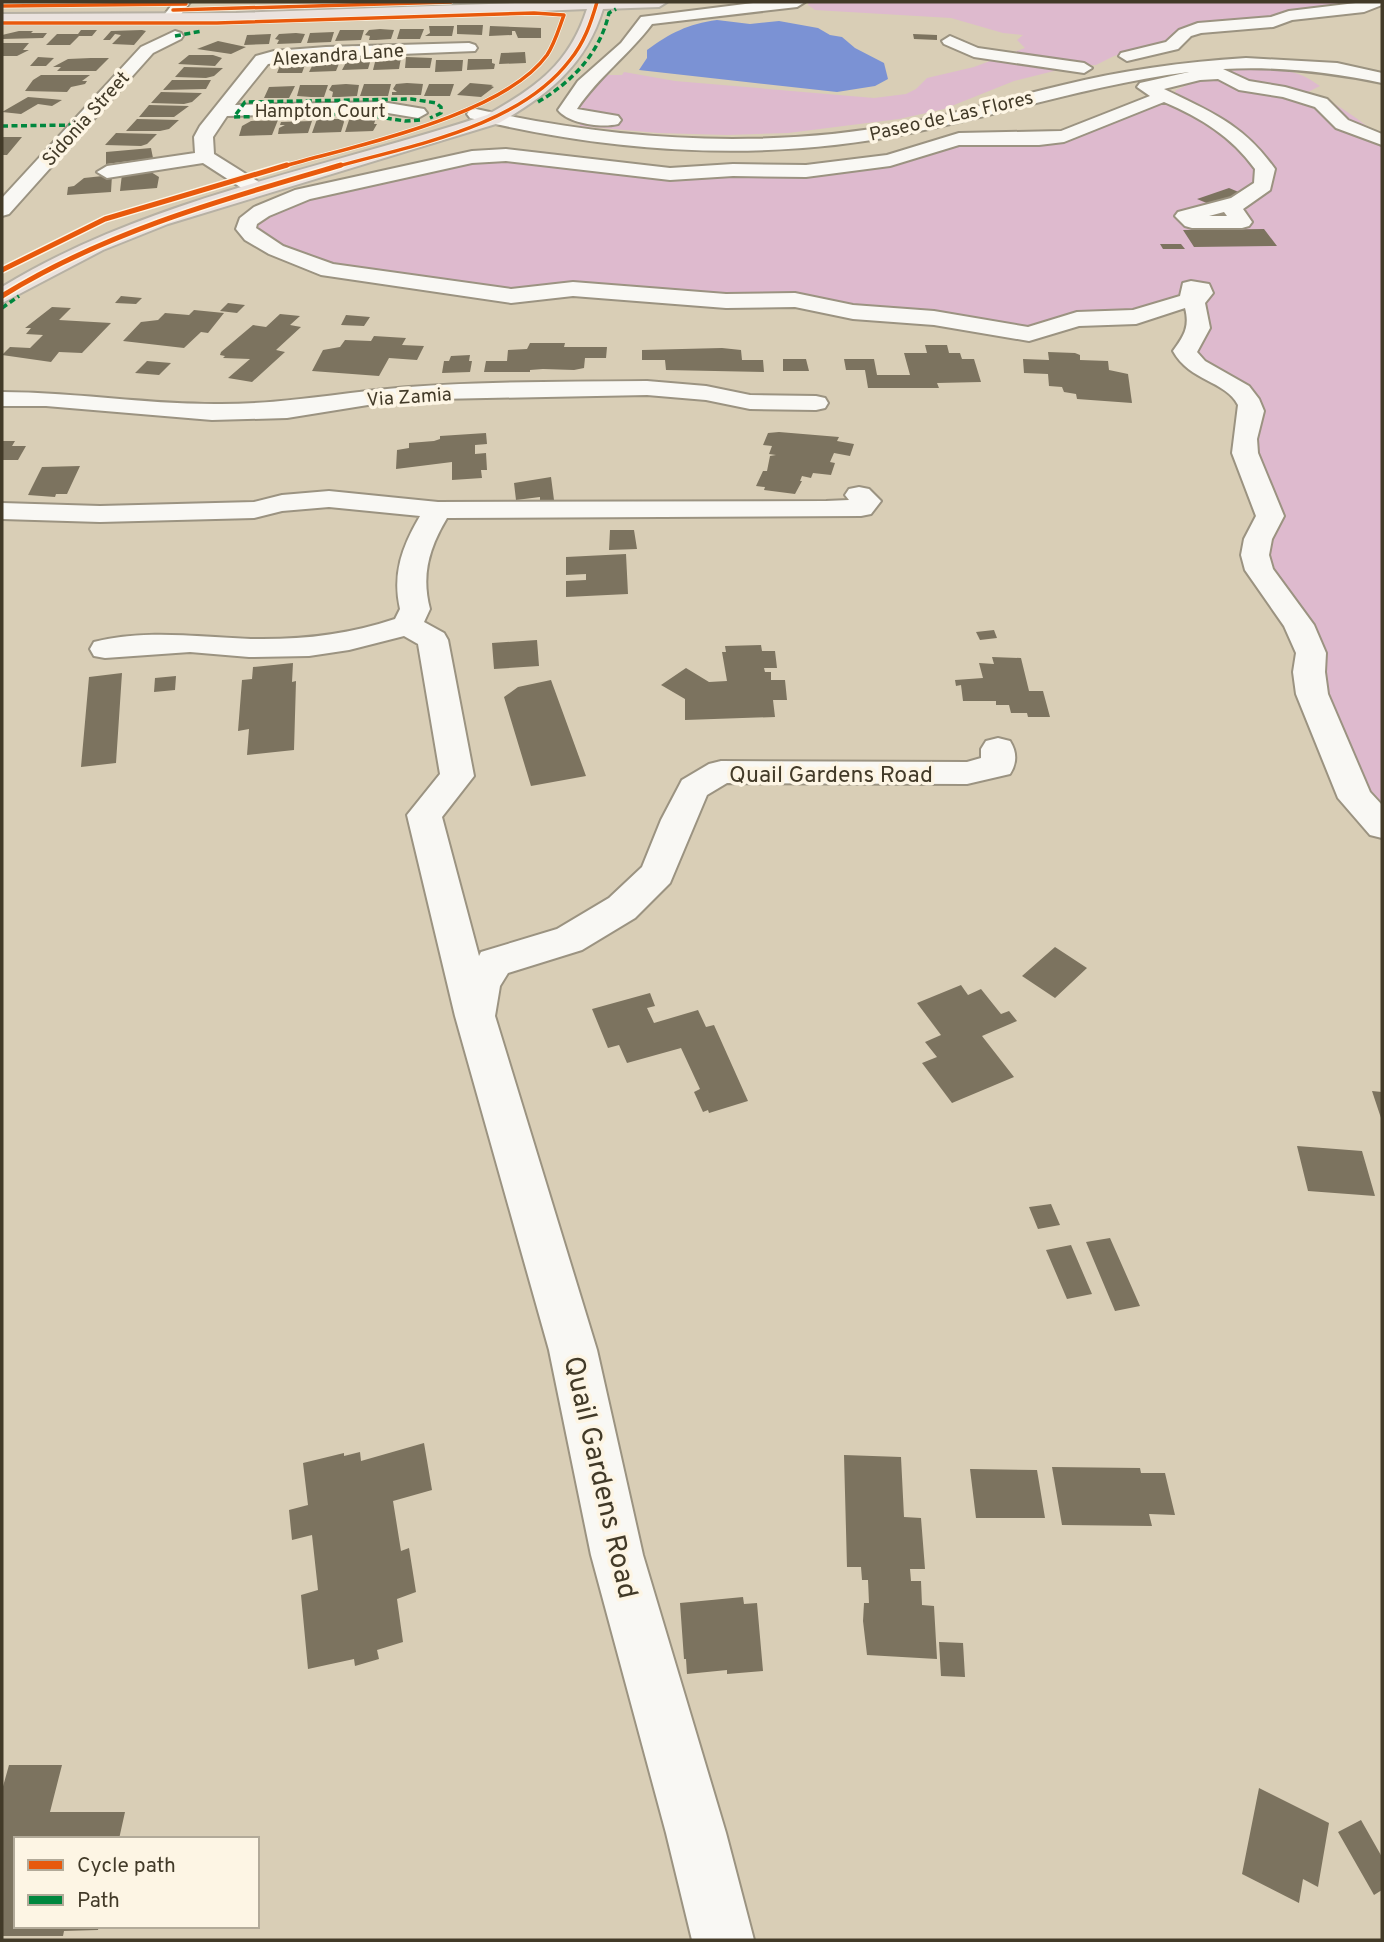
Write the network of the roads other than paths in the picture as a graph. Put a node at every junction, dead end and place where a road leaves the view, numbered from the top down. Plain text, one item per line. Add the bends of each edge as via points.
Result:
1 (451, 2) edge
2 (659, 2) edge
3 (797, 2) edge
4 (1377, 2) edge
5 (579, 4) edge
6 (597, 4) edge
7 (2, 11) edge
8 (1382, 12) edge
9 (176, 17) edge
10 (2, 19) edge
11 (1324, 28) dead end
12 (950, 41) dead end
13 (469, 48) dead end
14 (1104, 67) junction
15 (1084, 68) junction
16 (1123, 76) junction
17 (1382, 78) edge
18 (1155, 91) junction
19 (917, 108) dead end
20 (221, 111) junction
21 (418, 113) dead end
22 (485, 117) junction
23 (662, 125) dead end
24 (1382, 141) edge
25 (206, 157) junction
26 (107, 172) dead end
27 (253, 187) junction
28 (1238, 202) dead end
29 (2, 210) edge
30 (2, 280) edge
31 (2, 296) edge
32 (2, 399) edge
33 (816, 403) dead end
34 (859, 495) dead end
35 (438, 510) junction
36 (2, 511) edge
37 (407, 625) junction
38 (105, 649) dead end
39 (998, 748) dead end
40 (1382, 826) edge
41 (475, 1016) junction
42 (723, 1940) edge

1 - 9 main road
2 - 6 main road
3 - 23 street via 646,20 628,46 584,85 568,110 584,117
4 - 14 street via 1273,22 1198,28 1172,46 1127,56
5 - 6 main road
5 - 9 main road
5 - 22 main road via 559,51 540,76
6 - 22 main road via 575,58 555,80 528,100
7 - 9 main road
8 - 11 street
9 - 10 main road
9 - 29 street, Sidonia Street
12 - 15 street via 974,52
13 - 20 street, Alexandra Lane via 364,50 263,59
14 - 15 street
14 - 16 street
15 - 19 street via 1010,85 967,102
16 - 17 street, Paseo de Las Flores via 1258,55
16 - 18 street
16 - 22 street, Paseo de Las Flores via 932,123 806,141 631,141
18 - 24 street via 1197,75 1221,74 1245,86 1321,103 1342,124
18 - 28 street via 1244,140 1265,169 1263,186
18 - 40 street via 1064,136 959,139 890,160 806,171 670,174 484,155 326,189 257,212 246,229 276,250 329,270 490,293 521,296 583,289 712,300 795,300 1009,332 1041,331 1077,319 1136,317 1187,301 1191,288 1201,289 1194,302 1200,314 1198,329 1194,343 1185,351 1189,360 1230,383 1250,403 1253,417 1244,443 1270,516 1258,539 1255,555 1259,570 1298,625 1311,653 1312,694 1355,798
20 - 21 street, Hampton Court via 382,107
20 - 25 street, Alexandra Lane via 204,132
22 - 27 main road
25 - 26 street
25 - 27 street
27 - 30 main road via 104,229
27 - 31 main road via 77,253
32 - 33 street, Via Zamia via 212,412 287,410 438,392 646,388 750,402
34 - 35 street via 867,500 861,508 838,509
35 - 36 street via 329,499 254,510
35 - 37 street via 413,559 409,590 415,609
37 - 38 street via 321,646 251,648 192,643
37 - 41 street, Quail Gardens Road via 433,640 457,776 424,814
39 - 41 street, Quail Gardens Road via 998,766 967,773 721,772 694,788 657,874 622,908 569,940 495,962 481,984
41 - 42 street, Quail Gardens Road via 573,1350 617,1555

